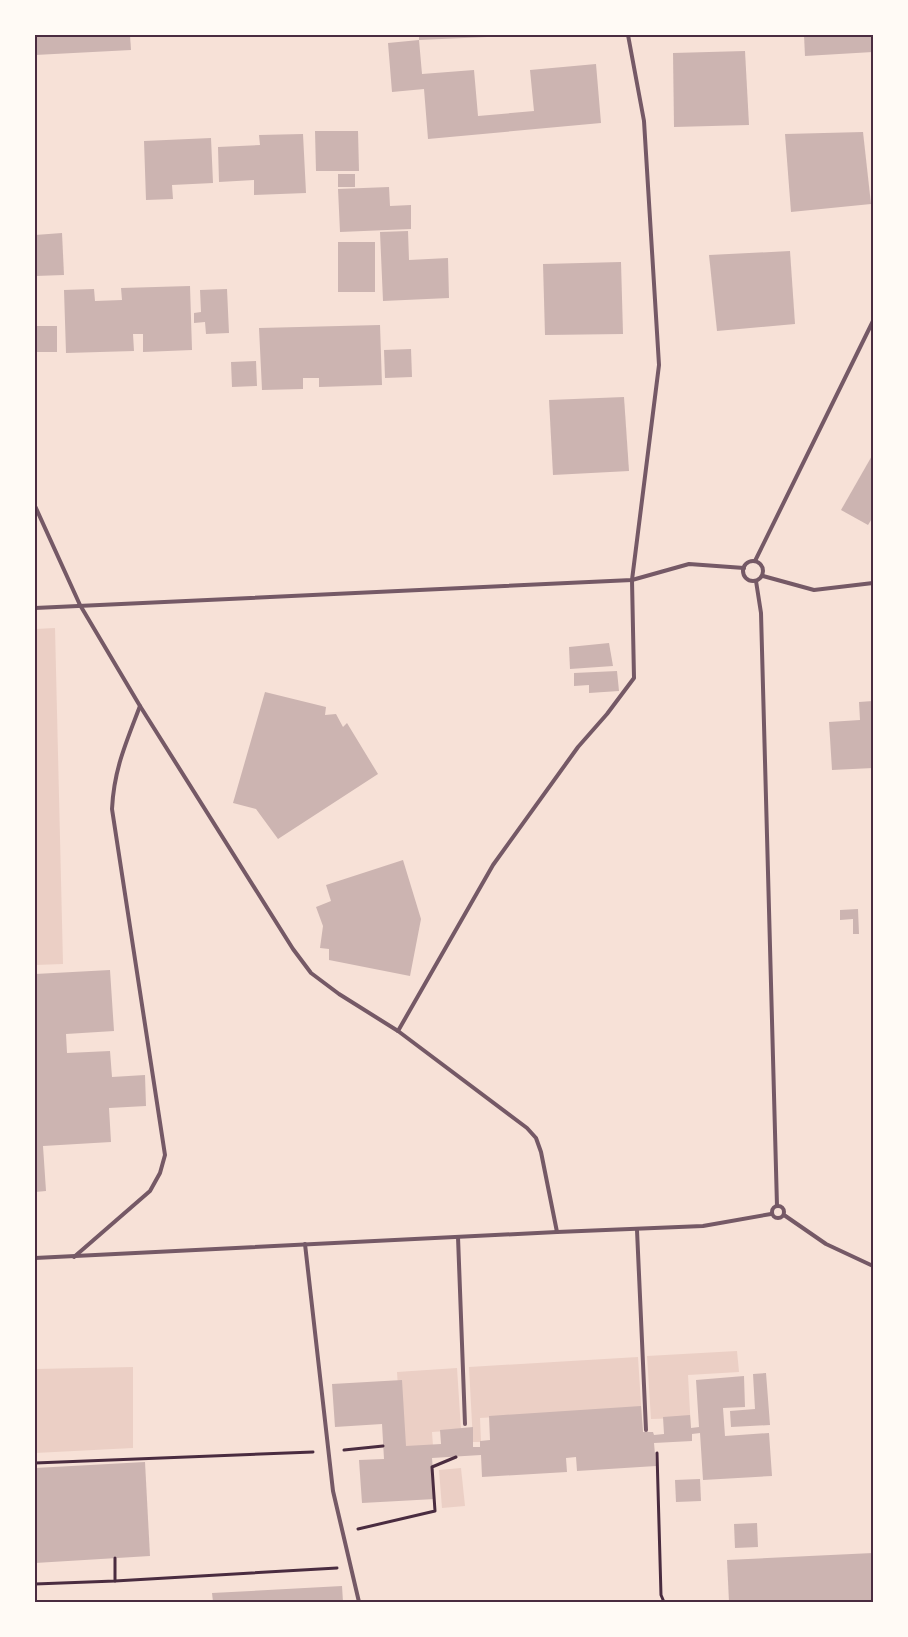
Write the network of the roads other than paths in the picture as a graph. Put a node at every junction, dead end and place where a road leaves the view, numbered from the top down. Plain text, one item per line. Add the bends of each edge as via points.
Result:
1 (628, 35) edge
2 (873, 321) edge
3 (35, 506) edge
4 (755, 561) junction
5 (744, 568) junction
6 (763, 576) junction
7 (632, 580) junction
8 (756, 581) junction
9 (873, 583) edge
10 (80, 605) junction
11 (35, 608) edge
12 (140, 706) junction
13 (398, 1031) junction
14 (777, 1206) junction
15 (771, 1214) junction
16 (784, 1215) junction
17 (638, 1230) junction
18 (557, 1232) junction
19 (458, 1237) junction
20 (305, 1244) junction
21 (74, 1257) junction
22 (35, 1258) edge
23 (873, 1266) edge
24 (465, 1424) dead end
25 (646, 1430) dead end
26 (360, 1602) edge

1 - 7 lane via 644,121 659,365
2 - 4 lane
3 - 10 lane
4 - 5 lane via 748,562
4 - 6 lane via 764,569
5 - 7 lane via 689,564
5 - 8 lane via 746,579
6 - 8 lane
6 - 9 lane via 814,590
7 - 10 lane
7 - 13 lane via 634,678 578,747 493,864
8 - 14 lane via 760,613
10 - 11 lane
10 - 12 lane
12 - 13 lane via 311,973
12 - 21 lane via 117,767 112,809 165,1155 150,1191
13 - 18 lane via 536,1138
14 - 15 lane
14 - 16 lane via 781,1206
15 - 16 lane via 775,1218
15 - 17 lane via 703,1226
16 - 23 lane via 826,1244
17 - 18 lane
17 - 25 lane
18 - 19 lane
19 - 20 lane
19 - 24 lane
20 - 21 lane
20 - 26 lane via 327,1452 333,1491
21 - 22 lane

